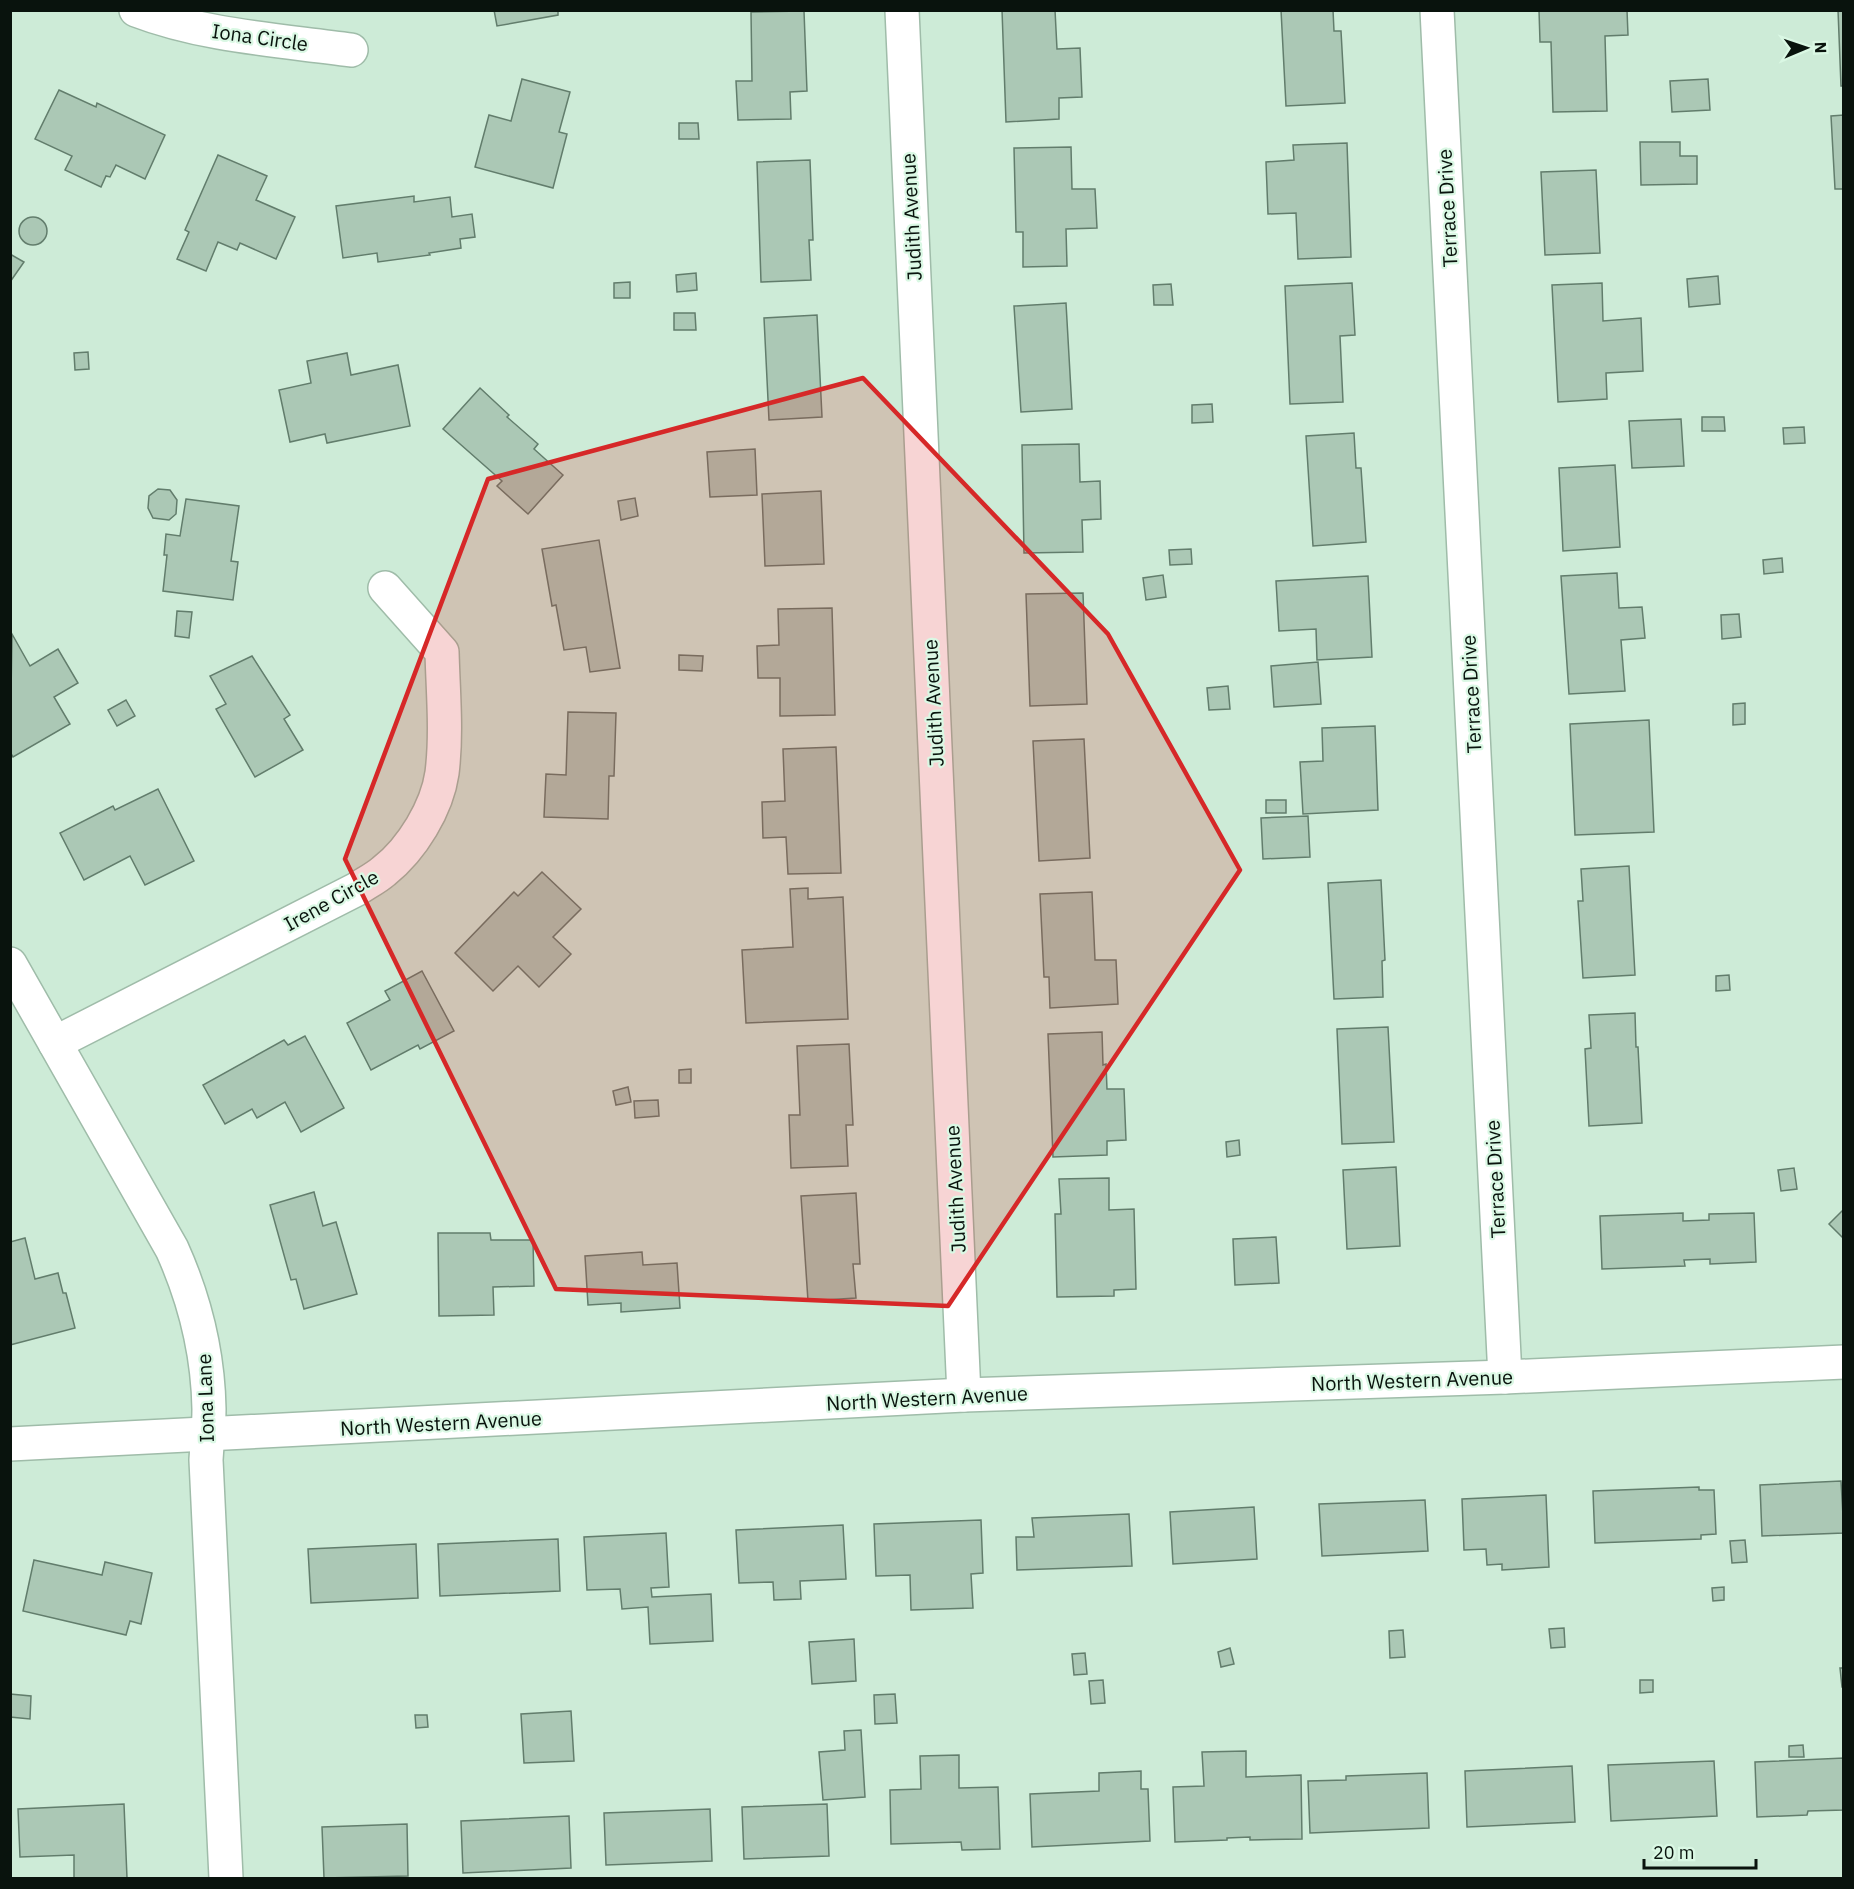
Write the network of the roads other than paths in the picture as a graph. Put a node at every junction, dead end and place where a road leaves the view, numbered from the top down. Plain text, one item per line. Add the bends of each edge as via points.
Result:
1 (136, 10) edge
2 (902, 10) edge
3 (1437, 10) edge
4 (351, 50) dead end
5 (385, 588) dead end
6 (10, 964) edge
7 (55, 1043) junction
8 (1844, 1362) edge
9 (1505, 1377) junction
10 (964, 1395) junction
11 (207, 1435) junction
12 (10, 1444) edge
13 (226, 1878) edge

1 - 4 street, Iona Circle via 163,21 219,32
2 - 10 street, Judith Avenue
3 - 9 street, Terrace Drive
5 - 7 street, Irene Circle via 442,652 442,774 430,812 412,843 385,870 357,889
6 - 7 street, Iona Lane
7 - 11 street, Iona Lane via 183,1274 205,1351
8 - 9 street, North Western Avenue
9 - 10 street, North Western Avenue
10 - 11 street, North Western Avenue
11 - 12 street, North Western Avenue
11 - 13 street, Iona Lane

